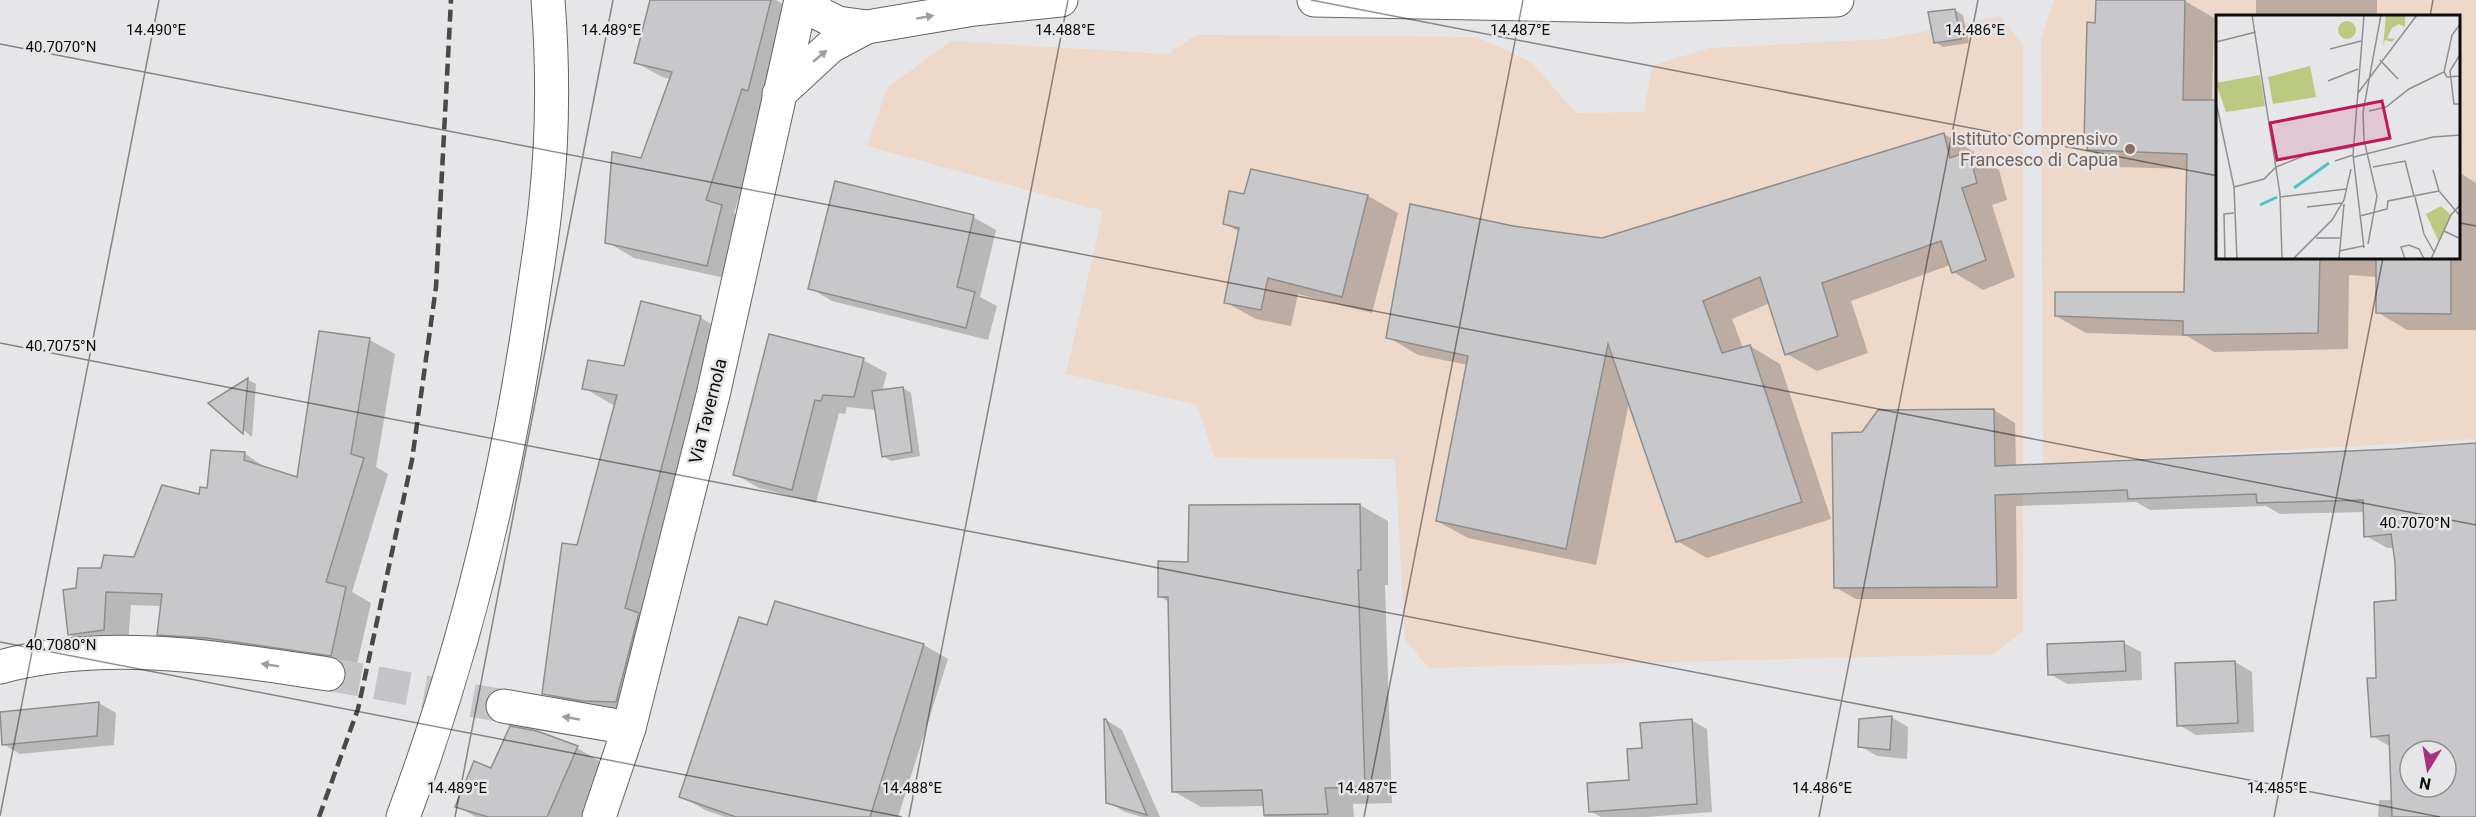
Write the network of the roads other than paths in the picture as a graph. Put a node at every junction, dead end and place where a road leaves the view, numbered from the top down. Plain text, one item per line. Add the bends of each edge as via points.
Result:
1 (801, 0) edge
2 (810, 0) edge
3 (1061, 0) edge
4 (1314, 0) edge
5 (1837, 0) edge
6 (549, 10) edge
7 (867, 27) junction
8 (779, 94) junction
9 (0, 667) edge
10 (328, 674) tunnel mouth
11 (503, 706) tunnel mouth
12 (629, 728) junction
13 (403, 817) edge
14 (599, 817) edge

1 - 8 main road, Via Tavernola
2 - 7 main road via 820,14 838,23
7 -> 3 main road via 974,9
4 - 5 main road via 1629,6
6 - 13 main road via 552,84 547,198 524,362 493,516 451,679
8 -> 7 main road via 831,46
8 - 12 main road, Via Tavernola via 713,395
10 -> 9 main road via 226,659 129,652 34,658
12 -> 11 main road
12 - 14 main road, Via Tavernola

